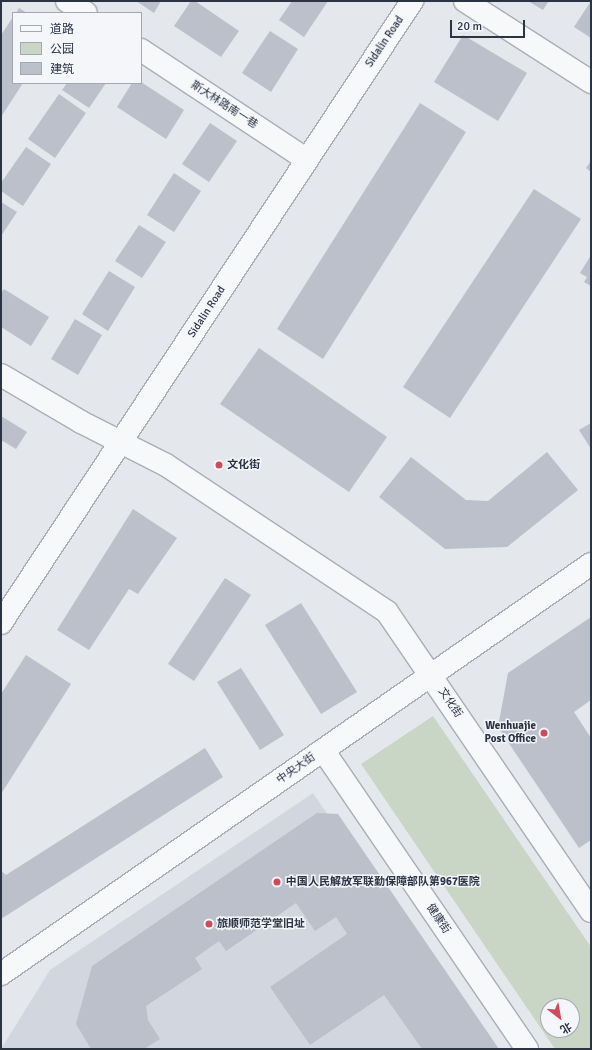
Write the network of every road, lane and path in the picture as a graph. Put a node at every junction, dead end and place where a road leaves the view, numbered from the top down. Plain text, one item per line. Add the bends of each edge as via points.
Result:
1 (67, 1) edge
2 (412, 1) edge
3 (465, 1) edge
4 (84, 12) edge
5 (142, 51) edge
6 (591, 82) edge
7 (307, 160) junction
8 (1, 375) edge
9 (121, 442) junction
10 (591, 564) edge
11 (1, 623) edge
12 (431, 674) junction
13 (323, 750) junction
14 (591, 912) edge
15 (1, 974) edge
16 (527, 1049) edge

1 - 4 street
2 - 7 street, Sidalin Road
3 - 6 street
5 - 7 street, 斯大林路南一巷
7 - 9 street, Sidalin Road
8 - 9 street, 文化街
9 - 11 street, Sidalin Road
9 - 12 street, 文化街 via 166,465 387,612
10 - 12 street, 中央大街
12 - 13 street, 中央大街
12 - 14 street, 文化街
13 - 15 street, 中央大街
13 - 16 street, 健康街

